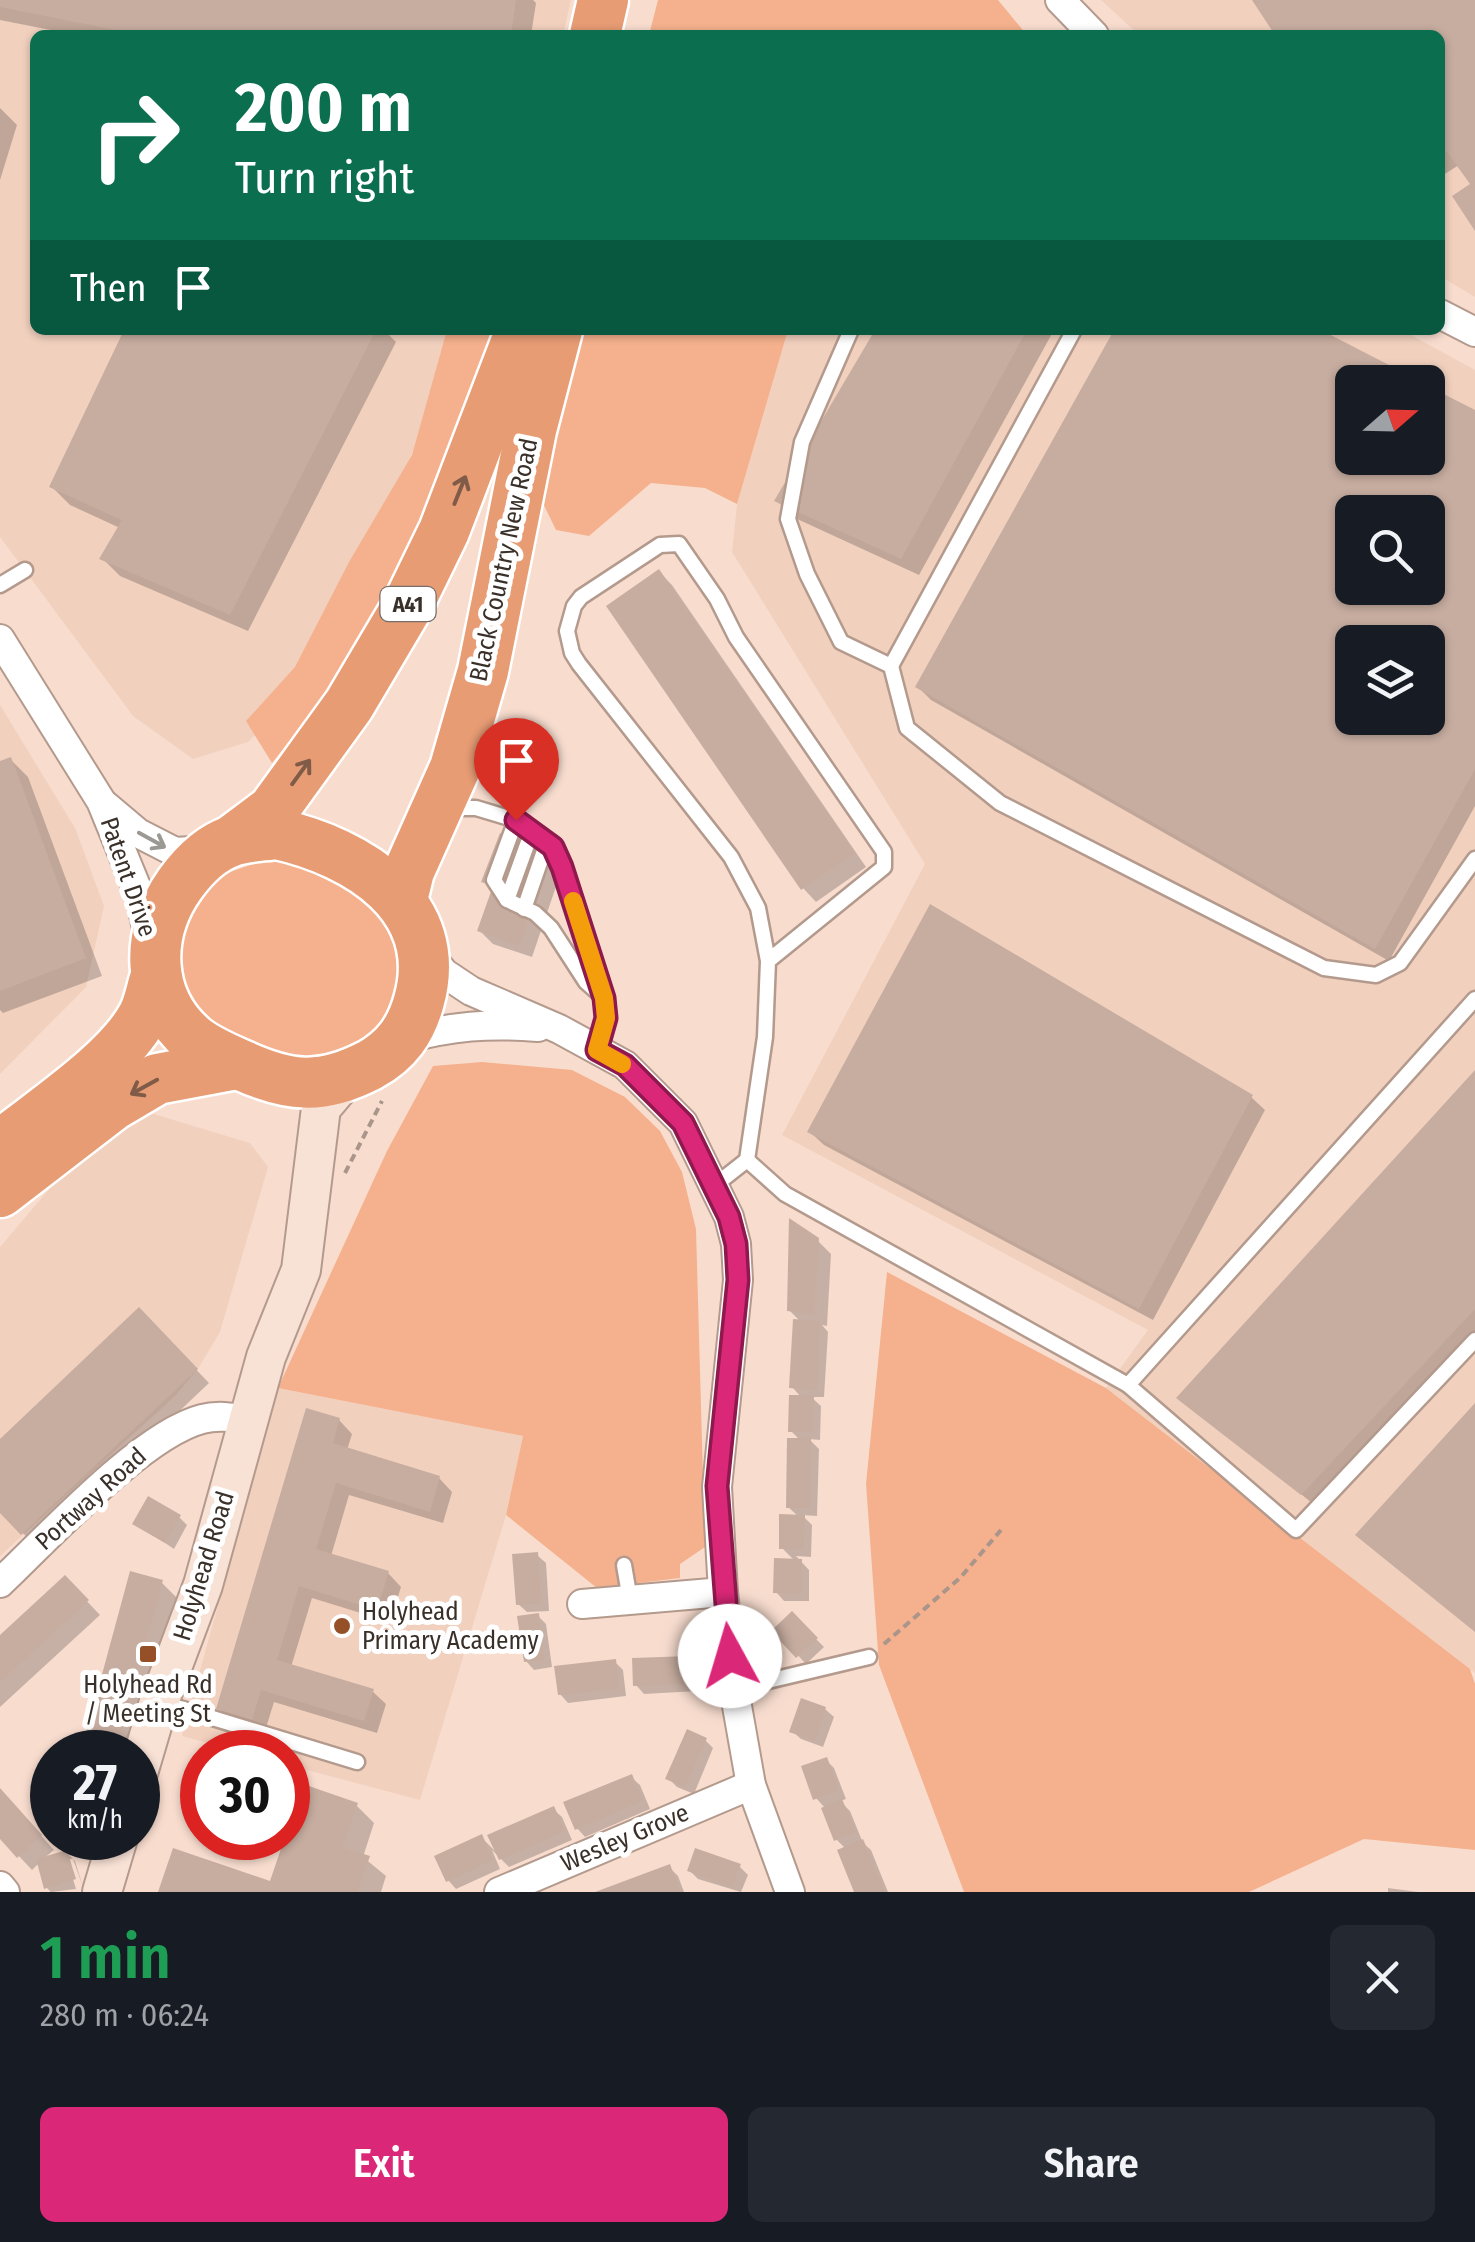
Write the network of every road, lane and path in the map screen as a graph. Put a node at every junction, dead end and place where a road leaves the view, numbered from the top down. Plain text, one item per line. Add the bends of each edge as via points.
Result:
1 (603, 0) edge
2 (637, 0) edge
3 (1060, 0) edge
4 (596, 30) edge
5 (631, 30) edge
6 (1089, 30) edge
7 (1445, 317) edge
8 (1475, 332) edge
9 (519, 335) edge
10 (556, 335) edge
11 (849, 335) edge
12 (1071, 335) edge
13 (25, 570) dead end
14 (0, 586) edge
15 (0, 640) edge
16 (891, 666) junction
17 (101, 802) junction
18 (435, 808) junction
19 (516, 820) junction
20 (532, 831) junction
21 (547, 842) junction
22 (223, 845) junction
23 (1475, 859) edge
24 (508, 900) junction
25 (524, 909) junction
26 (411, 922) junction
27 (768, 961) junction
28 (154, 966) junction
29 (604, 998) junction
30 (1475, 999) edge
31 (559, 1029) junction
32 (398, 1043) junction
33 (597, 1050) junction
34 (253, 1071) junction
35 (348, 1076) junction
36 (0, 1146) edge
37 (748, 1160) junction
38 (714, 1186) junction
39 (322, 1190) junction
40 (0, 1192) edge
41 (1475, 1340) edge
42 (1128, 1385) junction
43 (247, 1420) junction
44 (1001, 1530) dead end
45 (624, 1566) dead end
46 (0, 1583) edge
47 (723, 1592) junction
48 (630, 1600) junction
49 (582, 1604) dead end
50 (869, 1658) joint
51 (734, 1688) junction
52 (159, 1702) junction
53 (151, 1730) edge
54 (357, 1762) dead end
55 (751, 1785) junction
56 (111, 1860) edge
57 (0, 1886) edge
58 (6, 1892) edge
59 (102, 1892) edge
60 (499, 1892) edge
61 (790, 1892) edge

1 - 4 highway
2 - 5 highway
3 - 6 street
7 - 8 street
22 -> 9 highway, Black Country New Road / A41 via 273,810 349,705 407,608 444,532
10 - 18 highway, Black Country New Road via 482,671 455,768
11 - 16 lane via 802,442 788,519 841,642
12 - 16 lane
13 - 14 lane
15 - 17 street, Patent Drive
16 - 23 lane via 907,728 1000,803 1324,968 1376,975 1400,963
17 -> 22 street, Patent Drive via 174,852
17 - 28 street, Patent Drive via 140,896
18 - 19 lane via 476,808
18 - 26 highway, Black Country New Road via 409,871
19 - 20 lane
19 - 24 lane via 494,880
20 - 21 lane
20 - 24 lane
21 - 25 lane
21 - 29 lane via 562,867
22 - 26 highway via 277,834 299,839 374,874
22 - 28 highway, A41 via 190,870 170,897 159,922
24 - 25 lane
25 - 29 lane via 551,928
26 - 31 street via 454,980
26 - 32 highway via 426,972 414,1020
27 - 27 lane via 884,866 884,852 736,637 698,570 679,544 660,545 581,597 568,640 579,664 732,856 758,908
27 - 37 lane
28 - 34 highway via 163,998 192,1039
28 - 36 highway, A41 via 144,1015 126,1040
29 - 33 lane
30 - 42 lane
31 - 32 street via 489,1023
31 - 33 street
32 - 35 highway
32 - 39 path via 385,1096
33 - 38 street via 625,1065 683,1123
34 - 35 highway via 303,1085
34 - 39 street via 289,1106
34 -> 40 highway via 157,1080 113,1105
35 - 39 street, Holyhead Road via 321,1108 315,1139
37 - 38 lane
37 - 42 lane via 785,1194
38 - 47 street via 736,1244 738,1280 717,1486
39 - 43 street, Holyhead Road via 283,1267
41 - 42 lane via 1296,1530
43 - 46 street, Portway Road via 200,1419 139,1452
43 - 52 street, Holyhead Road via 203,1585
44 - 50 path via 960,1578
45 - 48 lane
47 - 48 street
47 - 51 street
48 - 49 street
50 - 51 lane
51 - 55 street
52 - 53 street, Holyhead Road
52 - 54 lane
55 - 60 street, Wesley Grove
55 - 61 street
56 - 59 street
57 - 58 street

